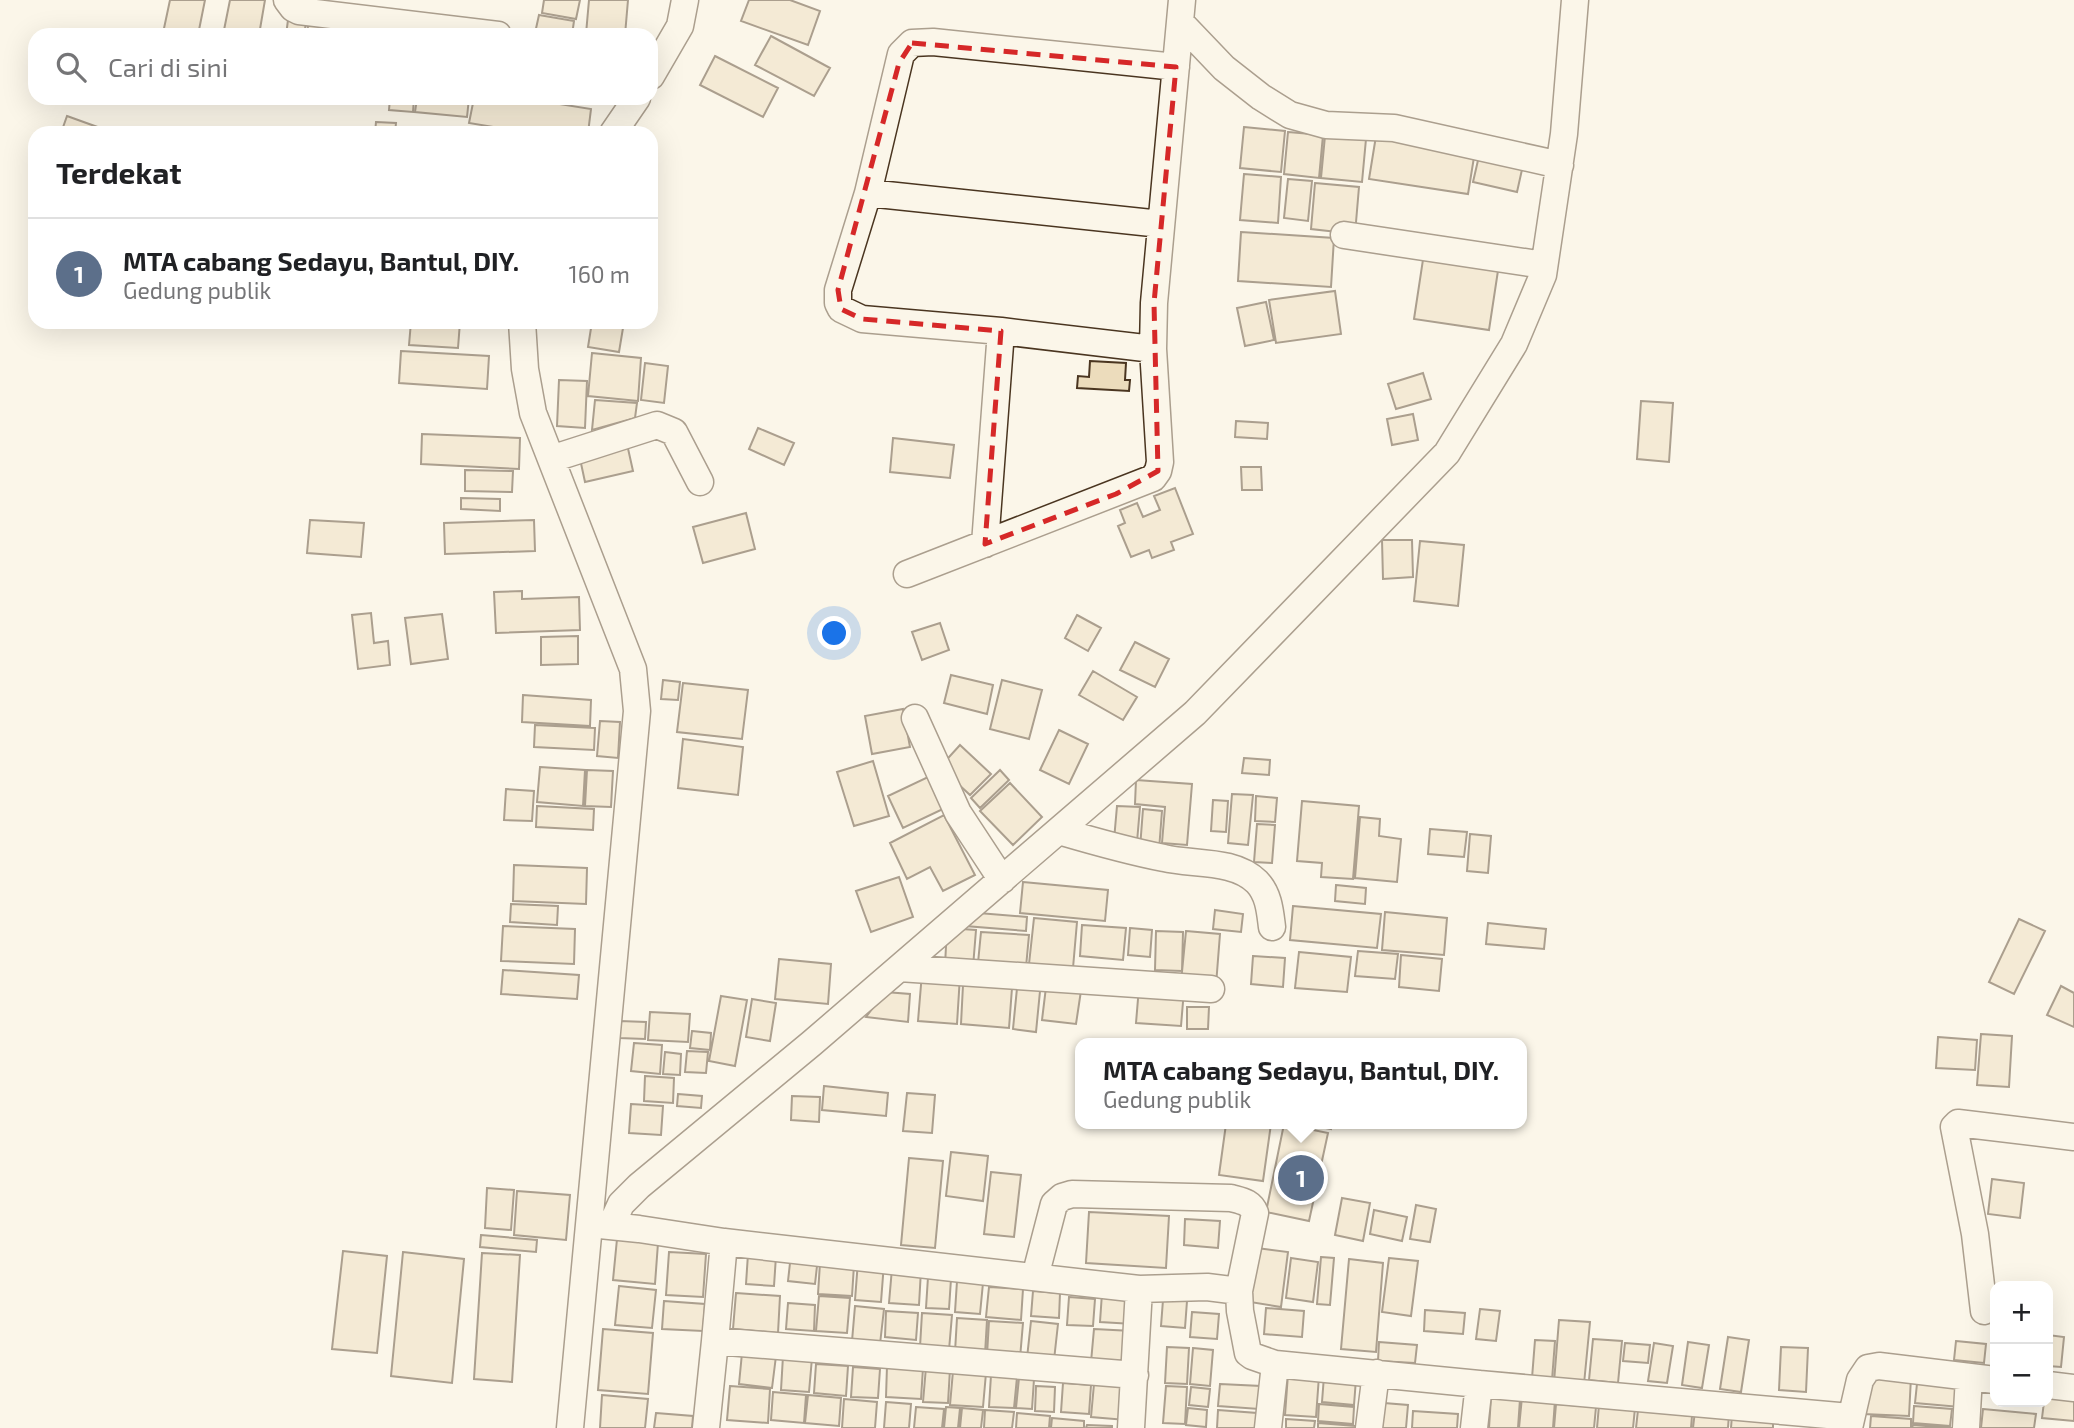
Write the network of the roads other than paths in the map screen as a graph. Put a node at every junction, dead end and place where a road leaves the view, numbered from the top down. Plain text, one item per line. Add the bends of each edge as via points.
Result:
1 (287, 0) edge
2 (685, 0) edge
3 (1575, 0) edge
4 (1181, 11) edge
5 (440, 28) edge
6 (658, 58) edge
7 (1176, 67) junction
8 (632, 105) edge
9 (618, 126) edge
10 (1560, 165) junction
11 (867, 193) junction
12 (1161, 224) junction
13 (1345, 235) dead end
14 (1544, 265) junction
15 (522, 329) edge
16 (1001, 331) junction
17 (1153, 349) junction
18 (551, 459) junction
19 (699, 482) dead end
20 (985, 544) junction
21 (908, 574) dead end
22 (915, 718) dead end
23 (1059, 831) junction
24 (1002, 880) junction
25 (1272, 927) dead end
26 (899, 968) junction
27 (1211, 989) dead end
28 (2074, 1137) edge
29 (601, 1225) junction
30 (724, 1242) junction
31 (1035, 1277) junction
32 (1139, 1289) junction
33 (1239, 1291) junction
34 (1984, 1311) dead end
35 (715, 1340) junction
36 (1275, 1364) junction
37 (1376, 1373) junction
38 (1135, 1375) junction
39 (1969, 1377) junction
40 (1990, 1379) edge
41 (1479, 1384) junction
42 (2053, 1386) edge
43 (2074, 1388) edge
44 (1850, 1422) edge
45 (570, 1428) edge
46 (706, 1428) edge
47 (1132, 1428) edge
48 (1268, 1428) edge
49 (1369, 1428) edge
50 (1474, 1428) edge
51 (1966, 1428) edge

1 - 5 street via 299,11
2 - 6 street via 680,26
3 - 10 street
4 - 7 street
4 - 10 street via 1224,68 1290,115 1326,125 1394,128
7 - 11 street via 912,43 901,54
7 - 12 street
8 - 9 street
10 - 14 street
11 - 12 street
11 - 16 street via 838,290 841,309 862,319
12 - 17 street
13 - 14 street
14 - 23 street via 1514,344 1447,453 1195,713
15 - 18 street via 533,413
16 - 17 street
16 - 20 street
17 - 20 street via 1160,462 1153,478
18 - 19 street via 657,425 674,432
18 - 29 street via 633,669 637,710
20 - 21 street
22 - 24 street via 958,813
23 - 24 street
23 - 25 street via 1165,859 1239,871 1256,881 1267,897
24 - 26 street
26 - 27 street
26 - 29 street via 639,1186
28 - 34 street via 1958,1124 1954,1128 1975,1234
29 - 30 street
29 - 45 street
30 - 31 street
30 - 35 street
31 - 32 street
31 - 33 street via 1054,1205 1062,1197 1231,1198 1247,1202 1255,1213
32 - 33 street
32 - 38 street
33 - 36 street via 1248,1353
35 - 38 street
35 - 46 street
36 - 37 street
36 - 48 street
37 - 41 street
37 - 49 street
38 - 47 street
39 - 40 street
39 - 44 street via 1868,1368 1860,1380
39 - 51 street
41 - 44 street
41 - 50 street
42 - 43 street

